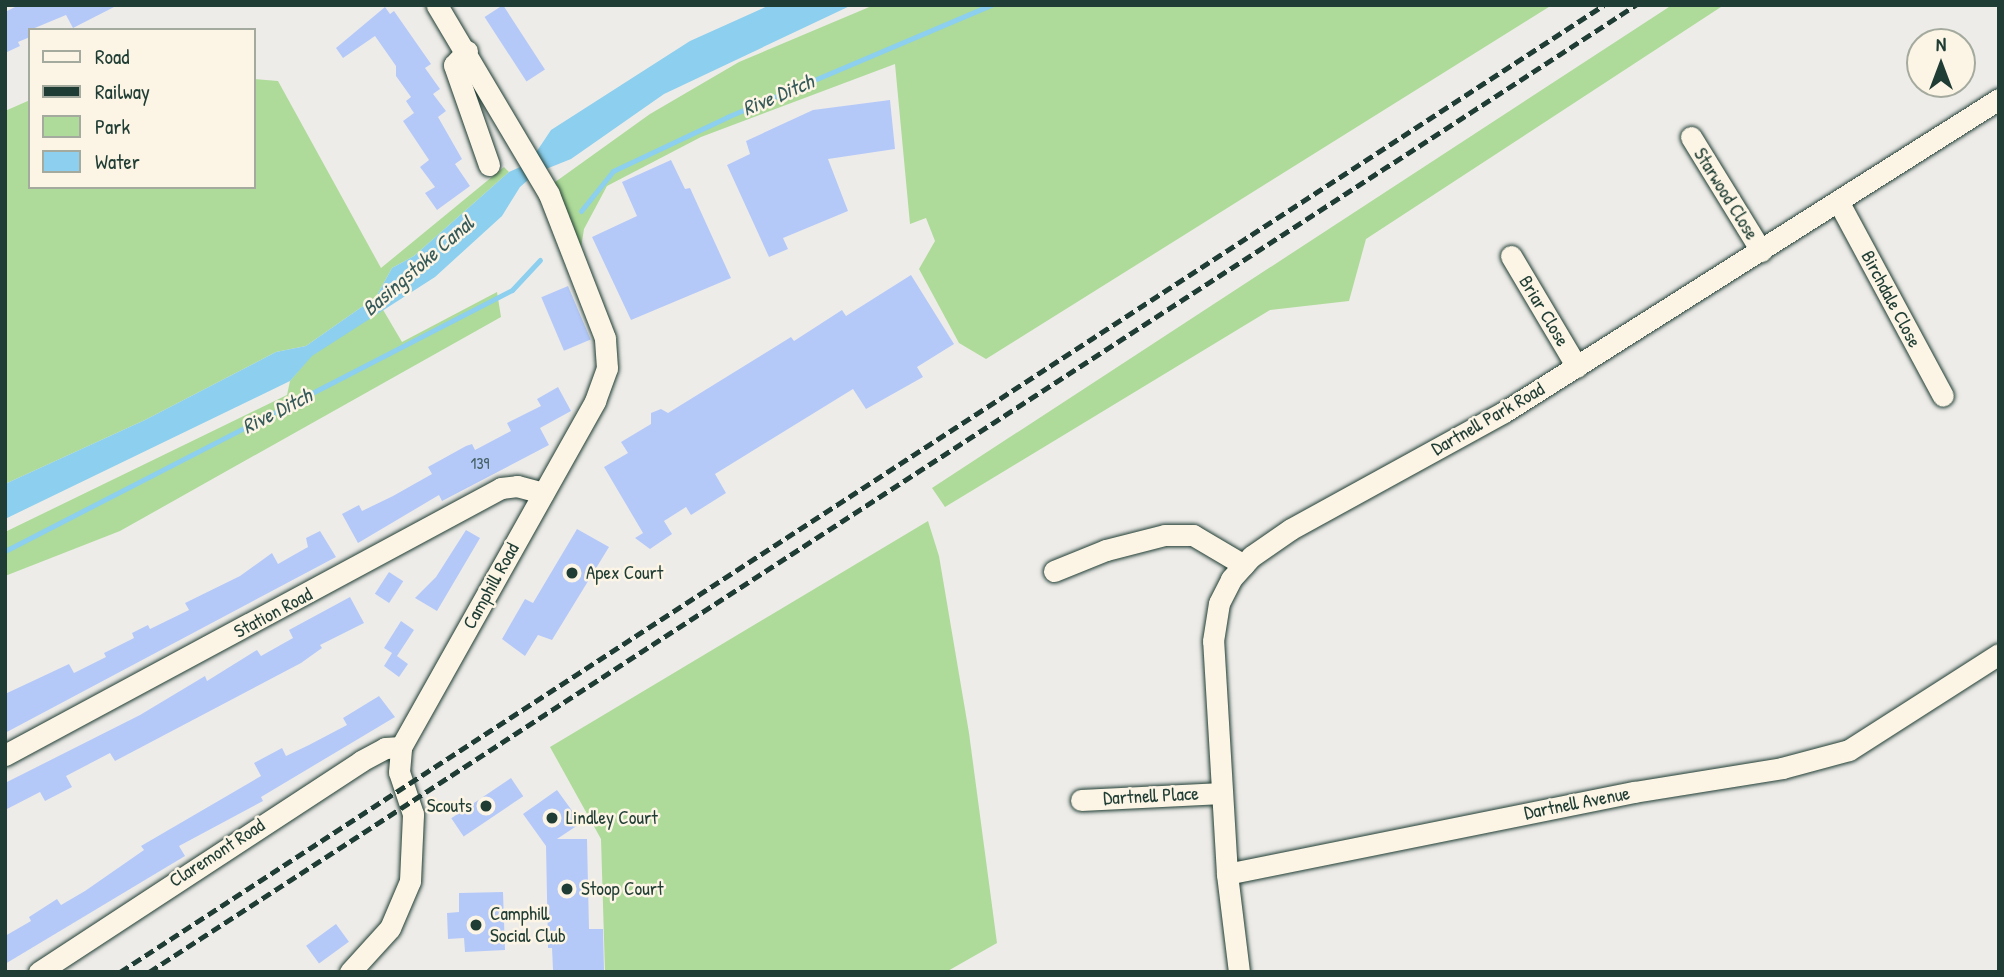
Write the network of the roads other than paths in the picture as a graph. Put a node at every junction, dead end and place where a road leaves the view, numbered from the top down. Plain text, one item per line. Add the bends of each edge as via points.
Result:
1 (437, 5) edge
2 (467, 51) junction
3 (1999, 99) edge
4 (1690, 137) dead end
5 (489, 166) dead end
6 (1838, 201) junction
7 (1761, 251) junction
8 (1511, 256) dead end
9 (1577, 367) junction
10 (1942, 396) dead end
11 (543, 493) junction
12 (1244, 565) junction
13 (1054, 571) dead end
14 (1999, 654) edge
15 (401, 747) junction
16 (5, 755) edge
17 (1222, 793) junction
18 (1081, 800) dead end
19 (1227, 874) junction
20 (39, 972) edge
21 (349, 972) edge
22 (1239, 972) edge

1 - 2 street, Camphill Road
2 - 5 street via 454,65
2 - 11 street, Camphill Road via 549,194 608,352 600,389
3 - 6 street, Dartnell Park Road
4 - 7 street, Starwood Close
6 - 7 street, Dartnell Park Road
6 - 10 street, Birchdale Close
7 - 9 street, Dartnell Park Road
8 - 9 street, Briar Close
9 - 12 street, Dartnell Park Road via 1291,528
11 - 15 street, Camphill Road
11 - 16 street, Station Road via 517,486 501,488
12 - 13 street via 1193,535 1165,535 1106,550
12 - 17 street, Dartnell Park Road via 1219,603 1213,641
14 - 19 street, Dartnell Avenue via 1849,750 1782,768 1634,792
15 - 20 street, Claremont Road via 385,748 361,761
15 - 21 street via 399,772 413,814 410,881 390,928
17 - 18 street, Dartnell Place
17 - 19 street, Dartnell Park Road
19 - 22 street

